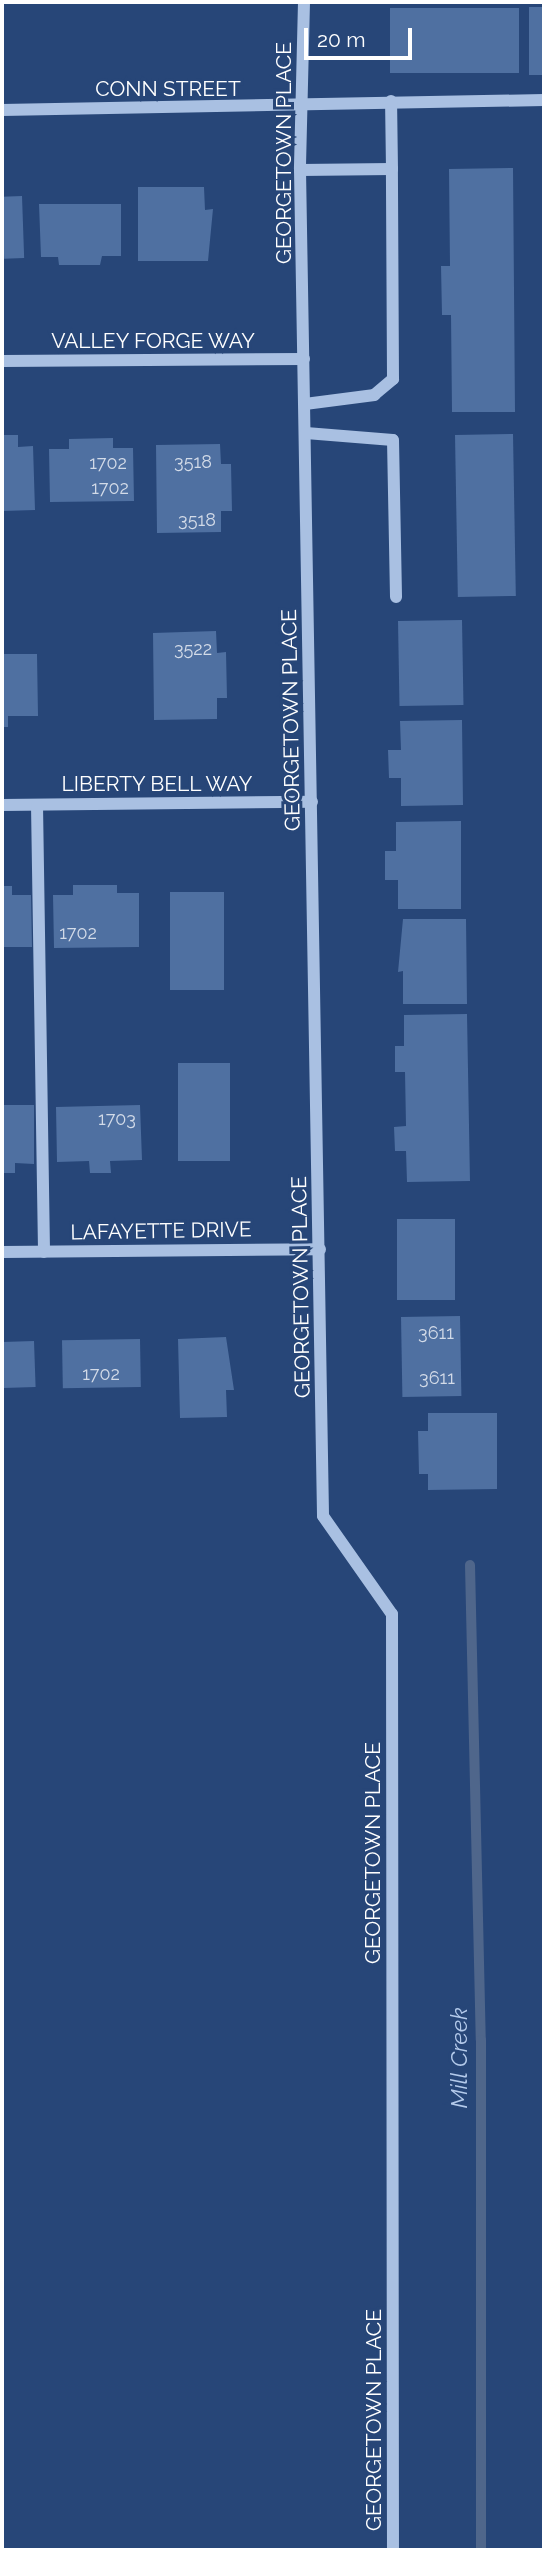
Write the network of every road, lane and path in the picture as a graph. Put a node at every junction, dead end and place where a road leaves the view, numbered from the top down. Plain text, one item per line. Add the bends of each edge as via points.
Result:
1 (304, 2) edge
2 (544, 100) edge
3 (391, 101) junction
4 (302, 104) junction
5 (2, 110) edge
6 (391, 169) junction
7 (300, 170) junction
8 (304, 359) junction
9 (2, 361) edge
10 (305, 404) junction
11 (306, 433) junction
12 (396, 597) dead end
13 (312, 802) junction
14 (37, 804) junction
15 (2, 805) edge
16 (320, 1249) junction
17 (2, 1252) edge
18 (44, 1252) junction
19 (393, 2550) edge

1 - 4 street, GEORGETOWN PLACE
2 - 3 street, CONN STREET
3 - 4 street, CONN STREET
3 - 6 street
4 - 5 street, CONN STREET
4 - 7 street, GEORGETOWN PLACE
6 - 7 street
6 - 10 street via 393,379 374,396
7 - 8 street, GEORGETOWN PLACE
8 - 9 street, VALLEY FORGE WAY
8 - 10 street, GEORGETOWN PLACE
10 - 11 street, GEORGETOWN PLACE
11 - 12 street via 393,440
11 - 13 street, GEORGETOWN PLACE
13 - 14 street, LIBERTY BELL WAY
13 - 16 street, GEORGETOWN PLACE
14 - 15 street, LIBERTY BELL WAY
14 - 18 street
16 - 18 street, LAFAYETTE DRIVE
16 - 19 street, GEORGETOWN PLACE via 323,1516 392,1614
17 - 18 street, LAFAYETTE DRIVE

